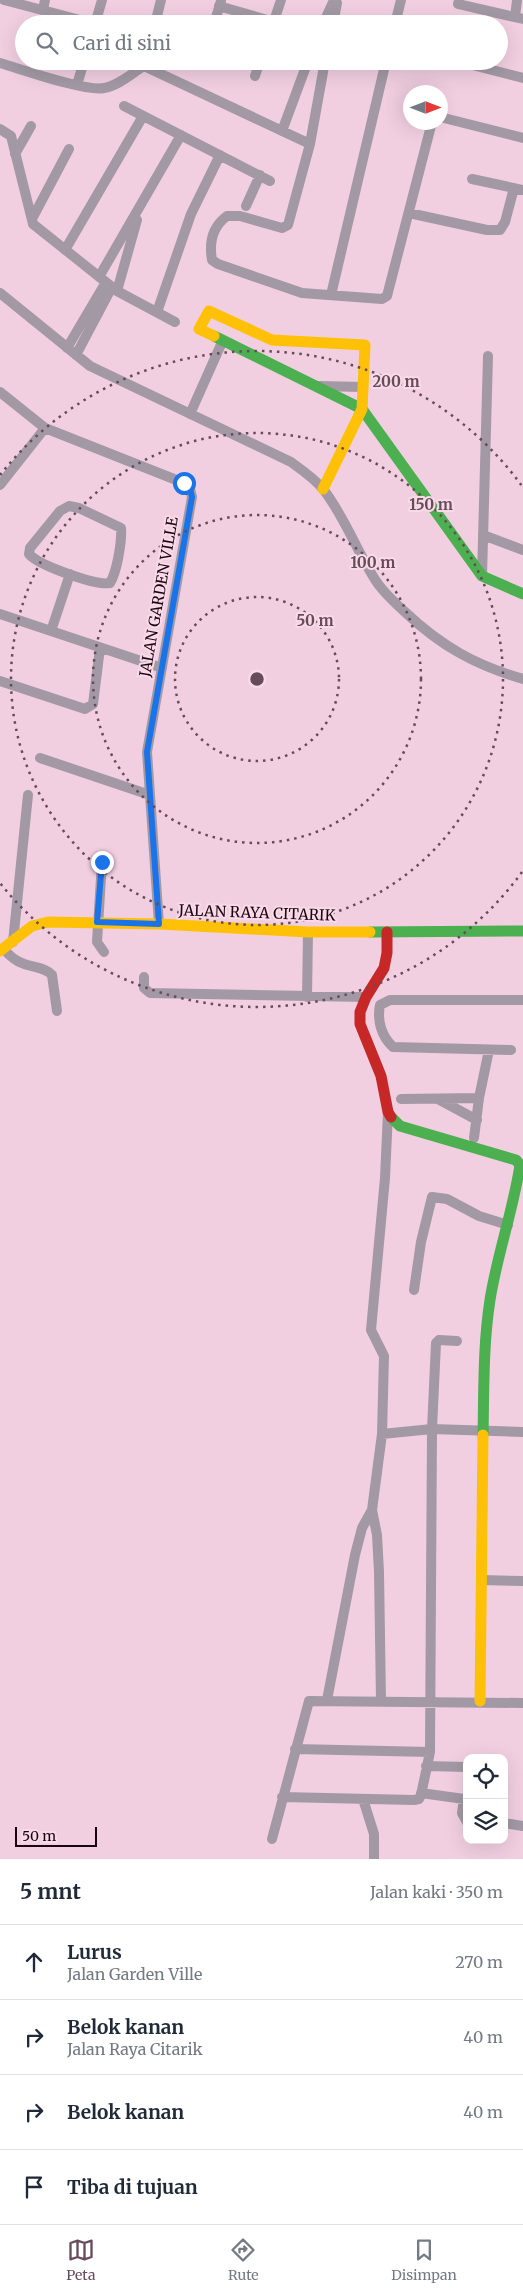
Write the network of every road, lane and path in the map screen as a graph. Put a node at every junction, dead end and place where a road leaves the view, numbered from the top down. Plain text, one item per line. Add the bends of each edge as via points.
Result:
1 (4, 0) edge
2 (102, 0) edge
3 (161, 0) edge
4 (281, 0) edge
5 (336, 0) edge
6 (401, 0) edge
7 (516, 0) edge
8 (458, 2) edge
9 (220, 3) edge
10 (44, 5) edge
11 (71, 15) edge
12 (98, 15) edge
13 (157, 15) edge
14 (252, 15) edge
15 (276, 15) edge
16 (328, 15) edge
17 (334, 15) edge
18 (397, 15) edge
19 (508, 15) edge
20 (519, 18) edge
21 (0, 62) edge
22 (15, 66) edge
23 (27, 70) edge
24 (81, 70) edge
25 (135, 70) edge
26 (157, 70) edge
27 (257, 70) edge
28 (305, 70) edge
29 (324, 70) edge
30 (384, 70) edge
31 (492, 70) edge
32 (255, 76) dead end
33 (523, 78) edge
34 (77, 85) junction
35 (124, 106) dead end
36 (143, 116) junction
37 (448, 119) edge
38 (30, 126) dead end
39 (0, 129) edge
40 (430, 130) edge
41 (282, 131) junction
42 (181, 135) junction
43 (523, 138) edge
44 (310, 144) junction
45 (69, 149) dead end
46 (15, 154) junction
47 (220, 155) junction
48 (260, 176) junction
49 (472, 179) dead end
50 (270, 181) dead end
51 (518, 189) edge
52 (142, 202) junction
53 (246, 206) dead end
54 (409, 213) junction
55 (32, 219) junction
56 (65, 250) junction
57 (108, 284) junction
58 (0, 293) edge
59 (332, 295) junction
60 (157, 312) junction
61 (175, 322) dead end
62 (223, 340) junction
63 (67, 348) junction
64 (76, 355) junction
65 (488, 356) dead end
66 (314, 385) junction
67 (363, 387) junction
68 (0, 392) edge
69 (362, 409) junction
70 (190, 414) junction
71 (45, 428) junction
72 (0, 485) edge
73 (323, 489) junction
74 (483, 535) junction
75 (523, 550) edge
76 (70, 574) junction
77 (482, 576) junction
78 (523, 594) edge
79 (0, 614) edge
80 (51, 631) junction
81 (100, 648) junction
82 (162, 668) junction
83 (523, 679) edge
84 (0, 681) edge
85 (40, 758) dead end
86 (28, 795) dead end
87 (150, 795) junction
88 (102, 862) dead end
89 (97, 922) junction
90 (159, 924) junction
91 (523, 930) edge
92 (308, 932) junction
93 (387, 932) junction
94 (6, 947) edge
95 (104, 952) dead end
96 (144, 977) dead end
97 (307, 997) junction
98 (366, 997) junction
99 (523, 1000) edge
100 (57, 1011) dead end
101 (489, 1050) junction
102 (511, 1050) dead end
103 (479, 1098) junction
104 (437, 1099) junction
105 (401, 1100) dead end
106 (388, 1112) junction
107 (477, 1120) junction
108 (474, 1138) dead end
109 (508, 1225) junction
110 (414, 1290) dead end
111 (457, 1341) dead end
112 (432, 1430) junction
113 (482, 1430) junction
114 (523, 1432) edge
115 (382, 1434) junction
116 (372, 1510) junction
117 (481, 1580) junction
118 (523, 1581) edge
119 (327, 1700) junction
120 (381, 1701) junction
121 (430, 1701) junction
122 (480, 1701) junction
123 (523, 1703) edge
124 (295, 1749) junction
125 (430, 1752) junction
126 (426, 1766) junction
127 (463, 1767) edge
128 (421, 1793) junction
129 (282, 1798) junction
130 (463, 1798) edge
131 (363, 1799) junction
132 (508, 1824) edge
133 (523, 1826) edge
134 (272, 1838) dead end
135 (374, 1859) edge

1 - 10 street
2 - 12 street
3 - 13 street
4 - 15 street
5 - 16 street
5 - 17 street
6 - 18 street
7 - 20 street
8 - 19 street
9 - 14 street
10 - 11 street
21 - 22 street
23 - 34 street
24 - 34 street
25 - 34 street via 105,88
26 - 41 street
27 - 32 street
28 - 41 street
29 - 44 street
30 - 59 street
31 - 33 street
35 - 36 street
36 - 42 street
36 - 56 street
37 - 43 street
38 - 46 street
39 - 46 street via 11,136
40 - 54 street
41 - 44 street
42 - 47 street
42 - 52 street
44 - 59 street via 286,228 240,216 227,216 217,223 212,236 211,256 218,264 278,287
45 - 55 street
46 - 55 street
47 - 48 street
47 - 60 street via 191,214
48 - 50 street
48 - 53 street
49 - 51 street
51 - 54 street via 500,230
52 - 57 street
52 - 57 street
54 - 59 street via 387,296 382,299
55 - 56 street
56 - 57 street
57 - 60 street
57 - 63 street
57 - 64 street
58 - 63 street
60 - 61 street
62 - 66 street
62 - 67 street via 199,329 208,311 272,340 365,345
62 - 70 street
63 - 64 street
64 - 70 street via 90,366
65 - 74 street
66 - 67 street
66 - 69 street
67 - 69 street
68 - 71 street, JALAN GARDEN VILLE
69 - 73 street
69 - 77 street
70 - 73 street via 291,462
71 - 72 street
71 - 82 street, JALAN GARDEN VILLE via 184,483 190,489 192,497
73 - 83 street via 377,582 397,605 426,632 458,654 494,671
74 - 75 street
74 - 77 street
76 - 76 street via 28,554 60,511 74,506 118,526 121,542 110,583
76 - 80 street
77 - 78 street
79 - 80 street
80 - 81 street
81 - 82 street
81 - 84 street via 93,704 89,708
82 - 87 street, JALAN GARDEN VILLE via 147,752
85 - 87 street
86 - 94 street
87 - 90 street, JALAN GARDEN VILLE
88 - 89 street
89 - 90 street, JALAN RAYA CITARIK
89 - 94 street, JALAN RAYA CITARIK via 39,923 26,929
89 - 95 street via 97,942
90 - 92 street, JALAN RAYA CITARIK
91 - 93 street, JALAN RAYA CITARIK
92 - 93 street, JALAN RAYA CITARIK
92 - 97 street
93 - 98 street via 384,968
94 - 100 street via 16,962 52,975
96 - 97 street via 144,988 150,993
97 - 98 street
98 - 106 street via 360,1012 360,1024 381,1076
99 - 101 street via 390,1000 380,1005 380,1027 393,1047
101 - 102 street
101 - 103 street
103 - 104 street
103 - 107 street
104 - 105 street
104 - 107 street
106 - 109 street via 400,1126 518,1162 520,1172
106 - 115 street via 371,1330 384,1356
107 - 108 street
109 - 110 street via 479,1216 447,1199 432,1198
109 - 113 street via 490,1298 484,1346
111 - 112 street via 439,1340 436,1343
112 - 113 street
112 - 115 street
112 - 121 street
113 - 114 street
113 - 117 street
115 - 116 street
116 - 119 street via 362,1528 354,1555
116 - 120 street via 379,1572
117 - 118 street
117 - 122 street
119 - 120 street
119 - 124 street via 308,1702
120 - 121 street
121 - 122 street
121 - 125 street
122 - 123 street
124 - 125 street
124 - 129 street
125 - 126 street
126 - 127 street
126 - 128 street
128 - 130 street
128 - 131 street via 419,1799 414,1800
129 - 131 street
129 - 134 street
131 - 135 street via 374,1834
132 - 133 street

